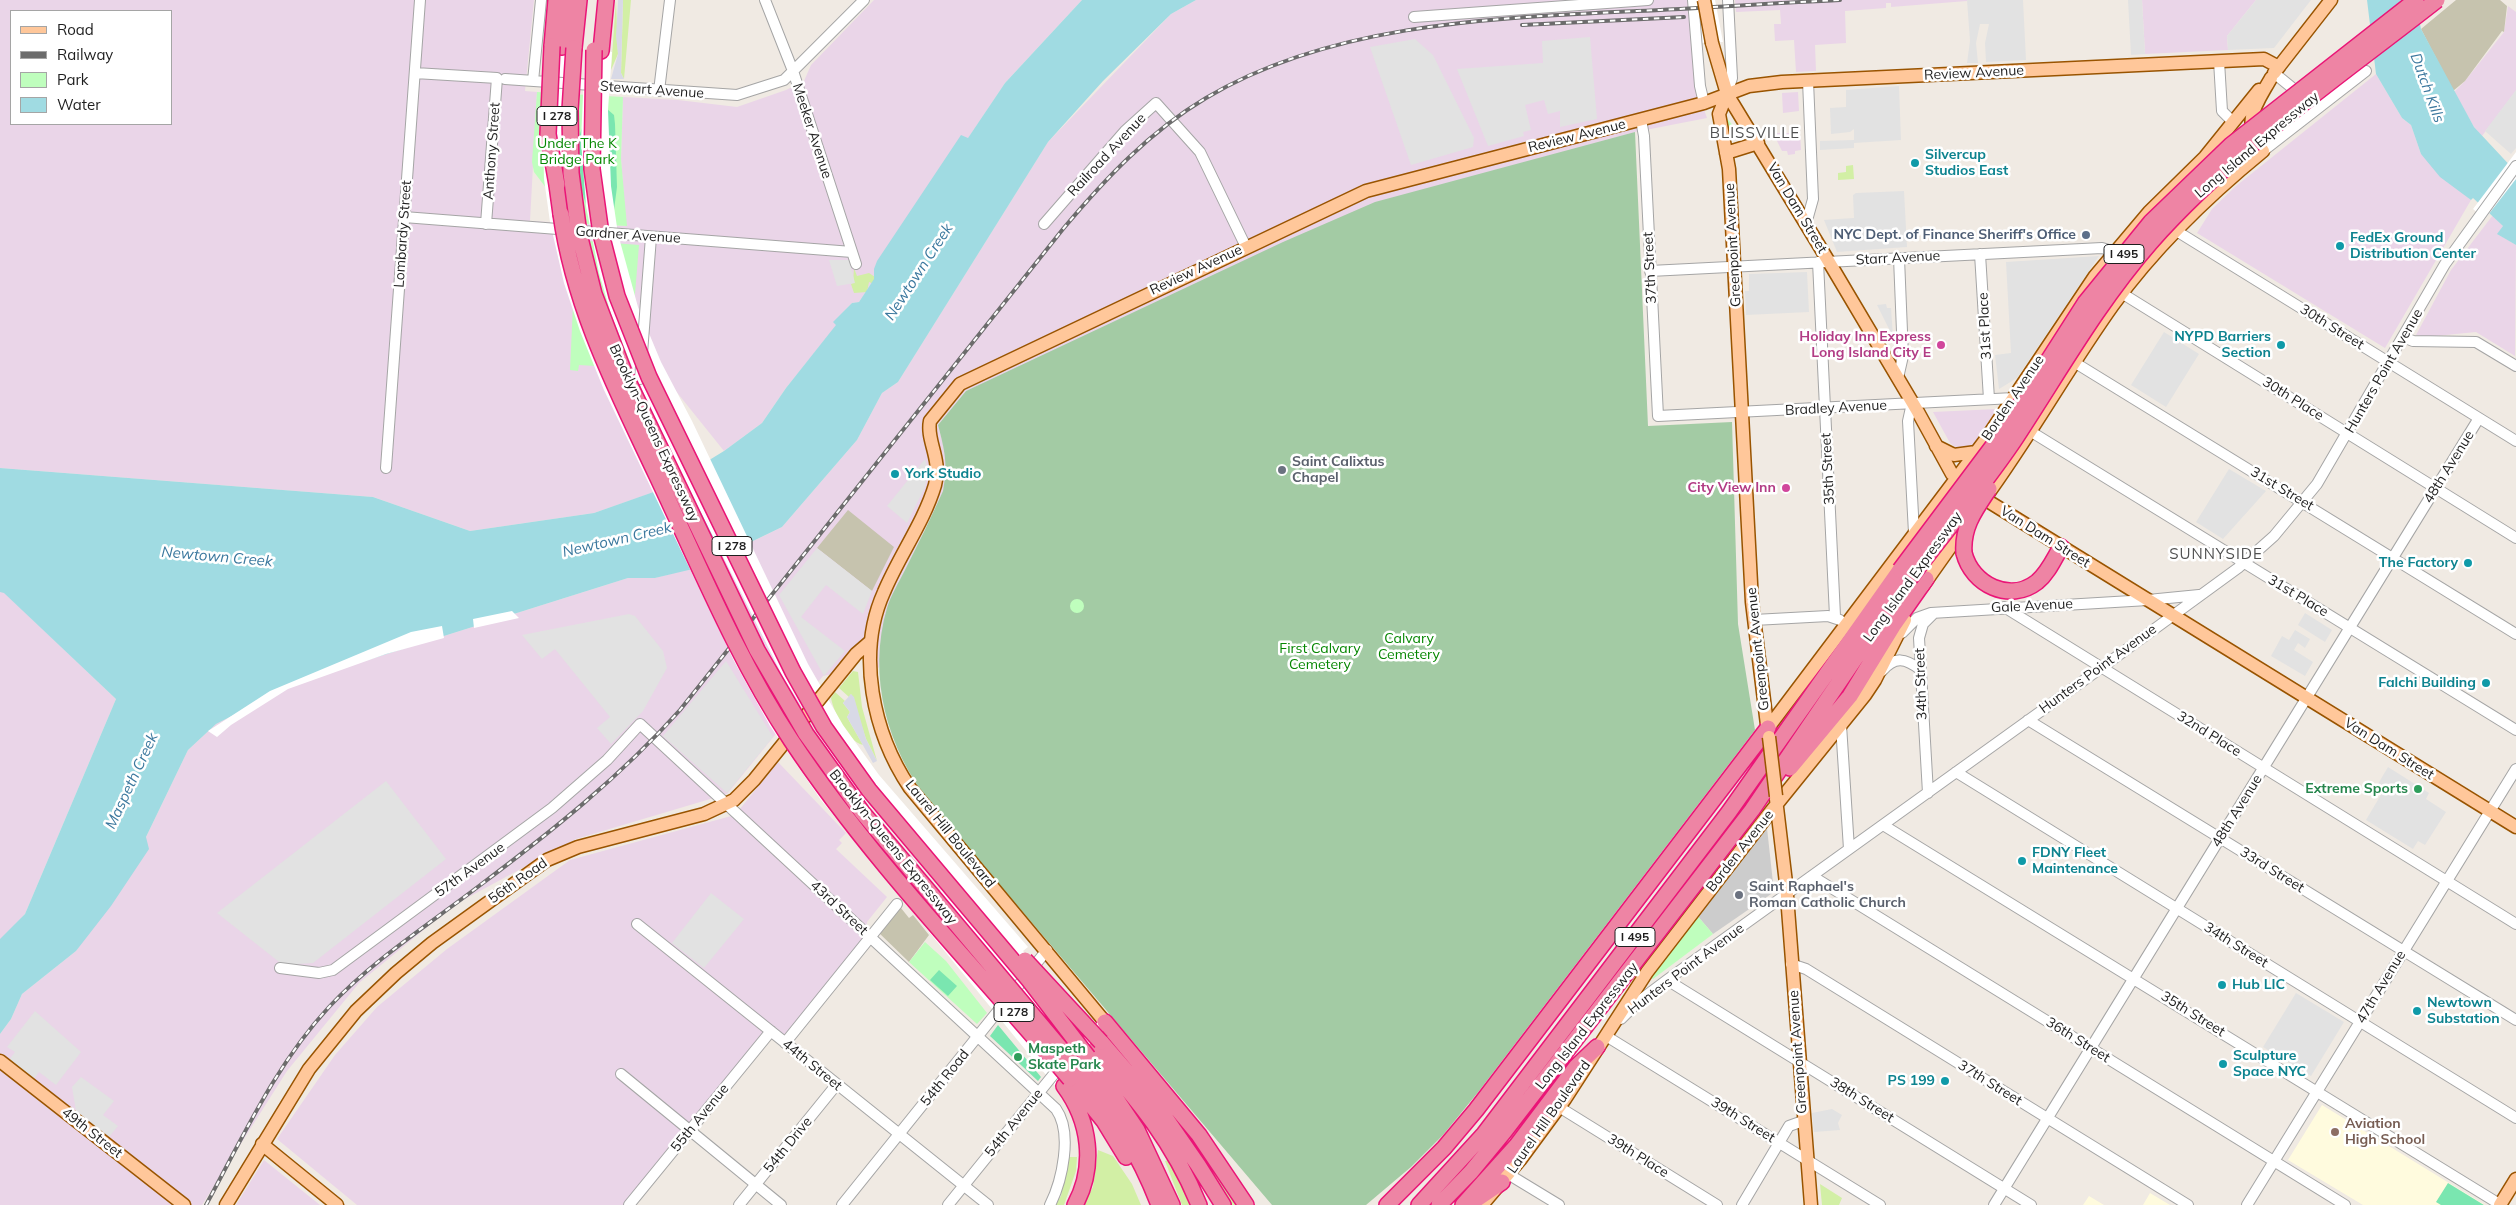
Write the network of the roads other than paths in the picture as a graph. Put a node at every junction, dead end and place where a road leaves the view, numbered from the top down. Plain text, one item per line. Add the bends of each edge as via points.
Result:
1 (420, 0) edge
2 (541, 0) edge
3 (556, 0) edge
4 (568, 0) edge
5 (578, 0) edge
6 (597, 0) edge
7 (606, 0) edge
8 (670, 0) edge
9 (765, 0) edge
10 (864, 0) edge
11 (1648, 0) edge
12 (1692, 0) edge
13 (1704, 0) edge
14 (1728, 0) edge
15 (2331, 0) edge
16 (2416, 0) edge
17 (2438, 0) edge
18 (1414, 17) dead end
19 (563, 47) junction
20 (598, 51) junction
21 (2219, 61) junction
22 (793, 71) junction
23 (2366, 71) dead end
24 (415, 73) junction
25 (2274, 73) junction
26 (501, 78) junction
27 (533, 81) junction
28 (1808, 81) junction
29 (659, 91) junction
30 (1727, 94) junction
31 (1704, 103) junction
32 (2318, 107) junction
33 (1641, 120) junction
34 (2233, 122) junction
35 (1758, 143) junction
36 (2259, 146) junction
37 (2213, 148) junction
38 (1726, 153) junction
39 (2516, 166) edge
40 (2149, 212) junction
41 (404, 217) junction
42 (486, 224) junction
43 (1044, 224) dead end
44 (1806, 224) junction
45 (569, 230) junction
46 (2176, 231) junction
47 (651, 237) junction
48 (1246, 247) junction
49 (852, 252) junction
50 (2115, 252) junction
51 (1980, 254) junction
52 (1899, 258) junction
53 (567, 262) dead end
54 (1824, 262) junction
55 (856, 264) dead end
56 (1734, 266) junction
57 (1650, 271) junction
58 (2096, 276) junction
59 (2122, 294) junction
60 (2403, 337) junction
61 (2048, 346) junction
62 (2074, 362) junction
63 (2389, 362) junction
64 (2516, 366) edge
65 (1898, 378) junction
66 (2052, 378) junction
67 (640, 379) dead end
68 (2014, 398) junction
69 (1989, 399) junction
70 (1912, 403) junction
71 (1825, 409) junction
72 (1742, 413) junction
73 (2003, 414) junction
74 (1658, 416) joint
75 (2479, 418) junction
76 (931, 419) joint
77 (2031, 432) junction
78 (2348, 433) junction
79 (2516, 441) edge
80 (1936, 446) junction
81 (1976, 452) junction
82 (386, 468) dead end
83 (1956, 478) junction
84 (2436, 488) junction
85 (1984, 499) junction
86 (2303, 502) junction
87 (1914, 533) junction
88 (2516, 538) edge
89 (2061, 547) junction
90 (2393, 558) junction
91 (2244, 563) junction
92 (1905, 574) junction
93 (1926, 579) junction
94 (2200, 594) junction
95 (2148, 600) junction
96 (2004, 607) junction
97 (1936, 612) junction
98 (2173, 615) junction
99 (1835, 616) junction
100 (1754, 620) junction
101 (1846, 625) junction
102 (2350, 628) junction
103 (2516, 634) edge
104 (871, 641) junction
105 (1837, 658) junction
106 (1885, 659) junction
107 (2101, 668) junction
108 (1921, 670) junction
109 (1875, 680) junction
110 (2307, 698) junction
111 (2028, 720) junction
112 (640, 724) joint
113 (1841, 725) junction
114 (2516, 730) edge
115 (1768, 732) junction
116 (2264, 768) junction
117 (2516, 769) edge
118 (1956, 772) junction
119 (1928, 792) junction
120 (1776, 800) junction
121 (727, 804) junction
122 (1752, 810) junction
123 (2490, 811) junction
124 (1883, 824) junction
125 (2516, 827) edge
126 (2220, 838) junction
127 (1849, 849) junction
128 (1812, 876) junction
129 (2446, 881) junction
130 (1786, 894) junction
131 (897, 904) dead end
132 (2177, 908) junction
133 (637, 924) dead end
134 (982, 924) junction
135 (2516, 924) edge
136 (870, 937) junction
137 (1047, 950) junction
138 (2403, 951) junction
139 (1791, 964) junction
140 (280, 968) dead end
141 (2134, 978) junction
142 (1667, 980) junction
143 (2516, 1020) edge
144 (2360, 1021) junction
145 (1105, 1022) junction
146 (1590, 1024) junction
147 (771, 1031) junction
148 (1605, 1036) junction
149 (978, 1037) junction
150 (785, 1043) junction
151 (2091, 1048) junction
152 (1516, 1058) junction
153 (0, 1062) edge
154 (1799, 1062) junction
155 (1083, 1064) junction
156 (621, 1074) dead end
157 (837, 1084) junction
158 (2317, 1091) junction
159 (1038, 1093) junction
160 (1559, 1107) junction
161 (2047, 1118) junction
162 (2516, 1118) edge
163 (1803, 1121) junction
164 (690, 1131) junction
165 (899, 1134) junction
166 (1779, 1142) junction
167 (1182, 1143) junction
168 (262, 1144) junction
169 (1444, 1148) junction
170 (1806, 1159) junction
171 (2274, 1161) junction
172 (1505, 1178) junction
173 (2516, 1179) edge
174 (756, 1184) junction
175 (964, 1186) junction
176 (2004, 1188) junction
177 (184, 1205) edge
178 (226, 1205) edge
179 (337, 1205) edge
180 (629, 1205) edge
181 (739, 1205) edge
182 (781, 1205) edge
183 (842, 1205) edge
184 (948, 1205) edge
185 (988, 1205) edge
186 (1050, 1205) edge
187 (1075, 1205) edge
188 (1150, 1205) edge
189 (1159, 1205) edge
190 (1172, 1205) edge
191 (1199, 1205) edge
192 (1211, 1205) edge
193 (1223, 1205) edge
194 (1246, 1205) edge
195 (1377, 1205) edge
196 (1387, 1205) edge
197 (1396, 1205) edge
198 (1419, 1205) edge
199 (1439, 1205) edge
200 (1454, 1205) edge
201 (1463, 1205) edge
202 (1471, 1205) edge
203 (1482, 1205) edge
204 (1559, 1205) edge
205 (1717, 1205) edge
206 (1742, 1205) edge
207 (1811, 1205) edge
208 (1880, 1205) edge
209 (1994, 1205) edge
210 (2031, 1205) edge
211 (2188, 1205) edge
212 (2247, 1205) edge
213 (2345, 1205) edge
214 (2500, 1205) edge

1 - 24 street, Lombardy Street
2 - 27 street
3 - 19 highway
4 - 19 highway, I 278
5 - 19 highway, Brooklyn-Queens Expressway / I 278
6 - 20 highway, Brooklyn-Queens Expressway / I 278
7 - 20 highway
8 - 29 street
9 - 22 street, Meeker Avenue
10 - 22 street, Stewart Avenue
11 - 18 street
12 - 31 street
13 - 30 main road, bridge
14 - 30 street, Greenpoint Avenue via 1732,78
15 - 25 main road, Borden Avenue
16 - 92 highway, Long Island Expressway / I 495, bridge via 2231,145 2152,222 2085,303 1996,442
17 - 66 highway, Long Island Expressway / I 495, bridge via 2259,140 2201,191 2119,281
19 - 155 highway, Brooklyn-Queens Expressway / I 278, bridge via 570,110 571,173 578,228 594,294 625,375 757,650 806,734 862,812
19 - 155 highway, Brooklyn-Queens Expressway / I 278, bridge via 549,148 572,270 596,344 743,657 787,734 828,793 955,948
20 - 134 highway, Brooklyn-Queens Expressway / I 278, bridge via 592,118 592,169 603,245 620,307 652,384 793,672 818,716 877,800
21 - 25 main road, Review Avenue via 2266,59
21 - 28 main road, Review Avenue
21 - 34 street via 2222,110
22 - 29 street, Stewart Avenue via 784,80 737,95
22 - 49 street, Meeker Avenue
23 - 32 street
24 - 26 street, Stewart Avenue
24 - 41 street, Lombardy Street
25 - 32 street, Review Avenue
25 - 34 main road, Borden Avenue
25 - 36 main road, Borden Avenue via 2252,115 2252,132
26 - 27 street, Stewart Avenue
26 - 42 street, Anthony Street
27 - 29 street, Stewart Avenue
28 - 30 main road, Review Avenue via 1765,83
28 - 44 street via 1813,199
30 - 31 main road, Review Avenue
30 - 35 main road, Van Dam Street
30 - 38 main road, Greenpoint Avenue via 1719,114
31 - 33 main road, Review Avenue
32 - 36 street
33 - 48 main road, Review Avenue via 1372,189
33 - 57 street, 37th Street
34 - 36 main road
34 - 37 main road, Borden Avenue
35 - 38 main road
35 - 44 main road, Van Dam Street
36 - 37 main road via 2235,134
36 - 46 main road
37 - 40 main road, Borden Avenue
38 - 56 main road, Greenpoint Avenue
39 - 60 street, Hunters Point Avenue via 2445,264
40 - 46 street, 30th Street
40 - 50 main road, Borden Avenue
41 - 42 street, Gardner Avenue
41 - 82 street, Lombardy Street
42 - 45 street, Gardner Avenue
43 - 48 street, Railroad Avenue via 1125,131 1156,103 1200,152
44 - 54 main road, Van Dam Street
45 - 47 street, Gardner Avenue
45 - 53 street
46 - 59 main road
46 - 63 street, 30th Street
47 - 49 street, Gardner Avenue
47 - 67 street
48 - 76 main road, Review Avenue via 971,377 956,387
49 - 55 street, Meeker Avenue
50 - 51 street, Starr Avenue via 2102,248
50 - 58 main road, Borden Avenue
51 - 52 street, Starr Avenue
51 - 69 street, 31st Place
52 - 54 street, Starr Avenue
52 - 65 street via 1904,356
54 - 56 street, Starr Avenue
54 - 65 main road, Van Dam Street
54 - 71 street, 35th Street
56 - 57 street, Starr Avenue
56 - 72 main road, Greenpoint Avenue
57 - 74 street, 37th Street
58 - 59 street, 30th Place
58 - 61 main road, Borden Avenue
59 - 62 main road
59 - 78 street, 30th Place
60 - 63 street, Hunters Point Avenue
60 - 64 street via 2413,341 2476,342
61 - 62 street, 31st Street
61 - 68 main road, Borden Avenue
62 - 77 main road
62 - 86 street, 31st Street
63 - 75 street, 30th Street
63 - 78 street, Hunters Point Avenue
65 - 70 main road, Van Dam Street
66 - 89 highway, bridge via 2021,444 1969,521 1964,554 1970,569 1981,581 2000,590 2015,591 2042,578
66 - 92 highway, Long Island Expressway / I 495, bridge via 2007,450
68 - 69 street, Bradley Avenue
68 - 73 main road, Borden Avenue
69 - 70 street, Bradley Avenue
70 - 71 street, Bradley Avenue
70 - 80 main road, Van Dam Street
70 - 87 street via 1908,421
71 - 72 street, Bradley Avenue
71 - 99 street, 35th Street
72 - 74 street, Bradley Avenue
72 - 100 main road, Greenpoint Avenue
73 - 77 street, 31st Place
73 - 81 main road, Borden Avenue
75 - 79 street, 30th Street
75 - 84 street, 48th Avenue
76 - 104 main road, Laurel Hill Boulevard via 929,424 937,459 935,484 883,593
77 - 85 main road
77 - 91 street, 31st Place
78 - 84 street, 30th Place
78 - 86 street, Hunters Point Avenue via 2323,476
80 - 81 main road via 1954,454
80 - 83 main road, Van Dam Street
81 - 83 main road, Borden Avenue
83 - 85 main road, Van Dam Street
83 - 87 main road, Borden Avenue
84 - 88 street, 30th Place
84 - 90 street, 48th Avenue
85 - 89 main road, Van Dam Street
85 - 93 main road
86 - 90 street, 31st Street
86 - 91 street, Hunters Point Avenue via 2274,536
87 - 101 main road, Borden Avenue
89 - 95 main road, Van Dam Street
90 - 102 street, 48th Avenue
90 - 103 street, 31st Street
91 - 94 street, Hunters Point Avenue
91 - 102 street, 31st Place
92 - 105 highway, Long Island Expressway / I 495
92 - 122 highway, Long Island Expressway / I 495
93 - 106 main road, Borden Avenue
93 - 122 highway via 1850,696
94 - 95 street, Gale Avenue
94 - 98 street, Hunters Point Avenue
95 - 96 street, Gale Avenue
95 - 98 main road, Van Dam Street
96 - 97 street, Gale Avenue
96 - 107 street, 32nd Place
97 - 106 street, Gale Avenue via 1913,621
97 - 108 street, 34th Street via 1920,630
98 - 107 street, Hunters Point Avenue
98 - 110 main road, Van Dam Street
99 - 100 street
99 - 101 street
100 - 115 main road, Greenpoint Avenue
101 - 115 main road, Borden Avenue
102 - 110 street, 48th Avenue
102 - 114 street, 31st Place
104 - 121 main road, 56th Road via 856,654 750,785
104 - 137 main road, Laurel Hill Boulevard via 877,712 896,765 922,803
105 - 152 highway via 1797,702 1550,1024
105 - 198 highway, Long Island Expressway / I 495 via 1750,785 1462,1160
106 - 109 main road, Borden Avenue
107 - 111 street, Hunters Point Avenue
107 - 116 street, 32nd Place
108 - 109 street, Borden Avenue via 1909,661 1896,659
108 - 119 street, 34th Street
109 - 113 main road, Borden Avenue
110 - 116 street, 48th Avenue
110 - 123 main road, Van Dam Street
111 - 118 street, Hunters Point Avenue
111 - 126 street, 33rd Street
112 - 121 street, 43rd Street
112 - 140 street, 57th Avenue via 606,760 552,808 333,970 319,973
113 - 120 main road, Borden Avenue
113 - 127 street
115 - 120 main road, Greenpoint Avenue, bridge
115 - 152 highway
116 - 126 street, 48th Avenue
116 - 129 street, 32nd Place
117 - 123 street, 47th Avenue
118 - 119 street, Hunters Point Avenue
118 - 132 street, 34th Street
119 - 124 street, Hunters Point Avenue
120 - 130 main road, Greenpoint Avenue
120 - 148 main road, Borden Avenue via 1647,972
121 - 136 street, 43rd Street
121 - 168 main road, 56th Road via 704,814 578,847 531,870 421,952 363,1004 309,1069
122 - 146 highway, Long Island Expressway / I 495
123 - 125 main road, Van Dam Street
123 - 129 street, 47th Avenue
124 - 127 street, Hunters Point Avenue
124 - 141 street, 35th Street
126 - 132 street, 48th Avenue
126 - 138 street, 33rd Street
127 - 128 street, Hunters Point Avenue
128 - 130 street, Hunters Point Avenue
128 - 151 street, 36th Street
129 - 135 street, 32nd Place
129 - 138 street, 47th Avenue
130 - 139 main road, Greenpoint Avenue
130 - 142 street, Hunters Point Avenue
131 - 136 street
132 - 141 street, 48th Avenue
132 - 144 street, 34th Street
133 - 147 street, 44th Street
134 - 155 highway, Brooklyn-Queens Expressway / I 278, bridge via 1029,980
134 - 155 highway, bridge via 1022,956
136 - 149 street, 43rd Street
136 - 150 street
137 - 145 main road, Laurel Hill Boulevard
137 - 149 street, 54th Road
138 - 143 street, 33rd Street
138 - 144 street, 47th Avenue
139 - 154 main road, Greenpoint Avenue
139 - 161 street, 37th Street via 1806,969
141 - 151 street, 48th Avenue
141 - 158 street, 35th Street
142 - 148 street, Hunters Point Avenue via 1640,1000
142 - 154 street, 38th Street
144 - 158 street, 47th Avenue
144 - 162 street, 34th Street
145 - 159 street, 54th Avenue
145 - 194 highway via 1199,1135
146 - 199 highway, Long Island Expressway / I 495 via 1482,1159
146 - 200 highway via 1514,1135
147 - 150 street, 44th Street
147 - 164 street, 55th Avenue
148 - 160 main road, Laurel Hill Boulevard
148 - 166 street, 39th Street
148 - 201 highway
149 - 159 street, 43rd Street
149 - 165 street, 54th Road
150 - 157 street, 44th Street
151 - 161 street, 48th Avenue
151 - 171 street, 36th Street
152 - 169 highway
153 - 177 main road, 49th Street
154 - 163 main road, Greenpoint Avenue
154 - 176 street, 38th Street
155 - 167 highway via 1144,1091
155 - 187 highway via 1081,1115 1088,1149 1086,1176
155 - 188 highway, Brooklyn-Queens Expressway / I 278 via 1113,1135
155 - 189 highway, Brooklyn-Queens Expressway / I 278 via 1144,1168
155 - 190 highway, Brooklyn-Queens Expressway / I 278 via 1137,1130
155 - 191 highway via 1140,1103 1181,1166
156 - 164 street
157 - 165 street, 44th Street
157 - 174 street, 54th Drive
158 - 171 street, 47th Avenue
158 - 214 street, 35th Street
159 - 175 street, 54th Avenue
159 - 186 street, 43rd Street via 1059,1113 1063,1130 1061,1174
160 - 172 main road, Laurel Hill Boulevard
160 - 205 street, 39th Place
161 - 176 street, 48th Avenue
161 - 211 street, 37th Street
163 - 166 street via 1790,1125
163 - 170 main road, Greenpoint Avenue
164 - 174 street
164 - 180 street, 55th Avenue
165 - 175 street, 44th Street
165 - 183 street, 54th Road
166 - 170 street, 39th Street
166 - 206 street
167 - 192 highway
167 - 193 highway
168 - 178 main road, 56th Road
168 - 179 main road
169 - 195 highway
169 - 196 highway
169 - 197 highway via 1422,1179
170 - 207 main road, Greenpoint Avenue
170 - 208 street, 39th Street
171 - 212 street, 47th Avenue
171 - 213 street, 36th Street
172 - 202 highway
172 - 203 main road, Laurel Hill Boulevard
172 - 204 street
173 - 214 main road
174 - 181 street, 54th Drive
174 - 182 street
175 - 184 street, 54th Avenue
175 - 185 street, 44th Street
176 - 209 street, 48th Avenue
176 - 210 street, 38th Street

